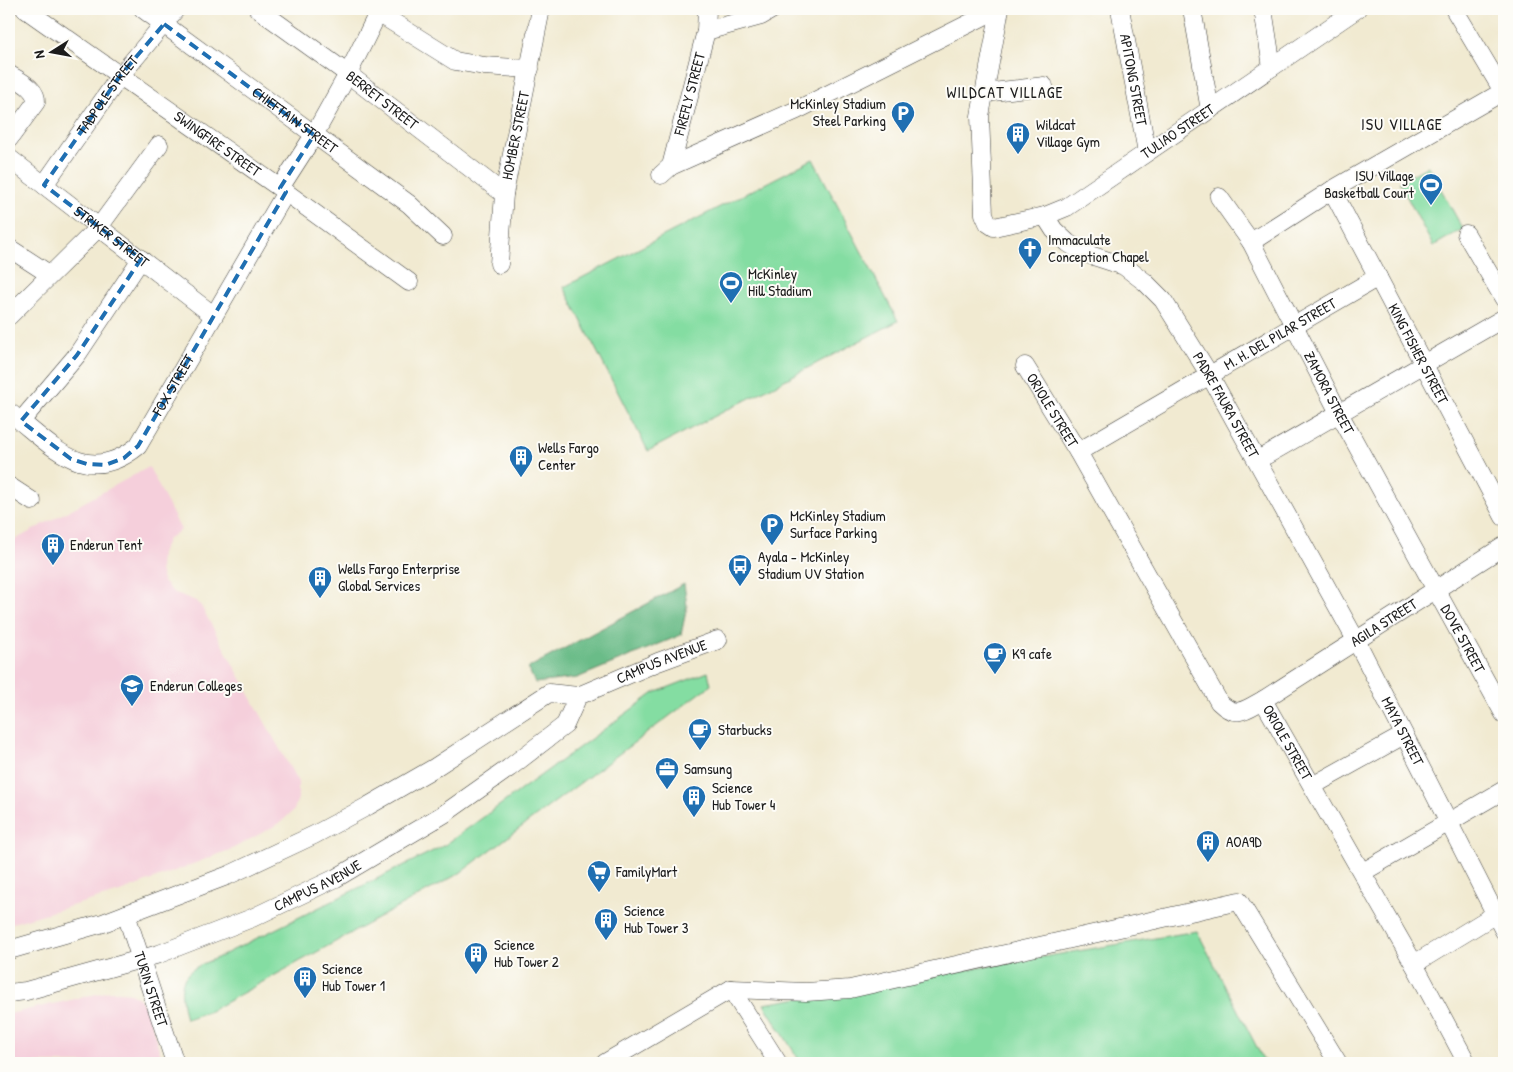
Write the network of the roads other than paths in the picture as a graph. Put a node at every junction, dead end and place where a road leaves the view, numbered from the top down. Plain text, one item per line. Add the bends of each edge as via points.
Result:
1 (25, 9) edge
2 (143, 9) edge
3 (176, 9) edge
4 (258, 9) edge
5 (541, 9) edge
6 (707, 9) edge
7 (773, 9) edge
8 (999, 9) edge
9 (1120, 9) edge
10 (1192, 9) edge
11 (1263, 9) edge
12 (1357, 9) edge
13 (1454, 9) edge
14 (377, 10) edge
15 (1332, 17) edge
16 (164, 24) junction
17 (706, 31) junction
18 (1272, 67) junction
19 (530, 69) junction
20 (9, 74) edge
21 (348, 74) junction
22 (120, 76) junction
23 (1044, 86) dead end
24 (1504, 92) edge
25 (984, 93) junction
26 (1210, 110) junction
27 (314, 135) junction
28 (9, 139) edge
29 (159, 145) dead end
30 (1147, 152) junction
31 (9, 158) edge
32 (44, 185) junction
33 (283, 190) junction
34 (1332, 190) junction
35 (504, 194) junction
36 (1219, 197) dead end
37 (1046, 216) junction
38 (99, 227) junction
39 (1466, 234) dead end
40 (443, 236) dead end
41 (1251, 242) junction
42 (9, 248) edge
43 (141, 259) junction
44 (499, 264) dead end
45 (49, 274) junction
46 (1378, 277) junction
47 (409, 282) dead end
48 (1504, 299) edge
49 (213, 315) junction
50 (9, 316) edge
51 (1504, 318) edge
52 (1294, 325) junction
53 (1424, 364) junction
54 (1024, 366) dead end
55 (1209, 374) junction
56 (1339, 413) junction
57 (15, 416) edge
58 (1078, 452) junction
59 (1258, 460) junction
60 (9, 486) edge
61 (32, 501) dead end
62 (1504, 517) edge
63 (1504, 546) edge
64 (1436, 589) junction
65 (718, 640) dead end
66 (1357, 642) junction
67 (578, 696) junction
68 (1264, 700) junction
69 (1504, 714) edge
70 (1404, 735) junction
71 (1314, 785) junction
72 (1504, 790) edge
73 (1448, 823) junction
74 (1363, 872) junction
75 (1500, 912) edge
76 (126, 914) junction
77 (1504, 931) edge
78 (9, 950) edge
79 (141, 959) junction
80 (1414, 964) junction
81 (730, 989) junction
82 (9, 993) edge
83 (175, 1063) edge
84 (605, 1063) edge
85 (778, 1063) edge
86 (1338, 1063) edge
87 (1467, 1063) edge

1 - 22 street, SWINGFIRE STREET
2 - 16 street, CHIEFTAIN STREET
3 - 16 street, TADPOLE STREET
4 - 21 street, BERRET STREET
5 - 19 street, HOMBER STREET
6 - 17 street, FIREFLY STREET
7 - 17 street via 761,16
8 - 17 street, FIREFLY STREET via 798,110 666,170
8 - 25 street
9 - 30 street, APITONG STREET
10 - 26 street
11 - 18 street
12 - 15 street, TULIAO STREET
13 - 24 street
14 - 19 street via 455,61
14 - 21 street, FOX STREET
15 - 18 street, TULIAO STREET
16 - 22 street, TADPOLE STREET
16 - 27 street, CHIEFTAIN STREET
18 - 26 street, TULIAO STREET
19 - 35 street, HOMBER STREET
20 - 28 street via 33,91 36,97 36,102
21 - 27 street, FOX STREET
21 - 35 street, BERRET STREET
22 - 32 street, TADPOLE STREET
22 - 33 street, SWINGFIRE STREET
23 - 25 street
24 - 34 street
25 - 37 street, TULIAO STREET via 980,116 984,214 988,223 994,227
26 - 30 street, TULIAO STREET
27 - 33 street, FOX STREET
27 - 40 street, CHIEFTAIN STREET via 409,204
29 - 38 street
30 - 37 street, TULIAO STREET via 1067,207
31 - 32 street, STRIKER STREET
32 - 38 street, STRIKER STREET
33 - 47 street, SWINGFIRE STREET
33 - 49 street, FOX STREET
34 - 41 street
34 - 46 street, KING FISHER STREET
35 - 44 street, HOMBER STREET
36 - 41 street, ZAMORA STREET
37 - 55 street, PADRE FAURA STREET via 1054,230 1068,243 1084,253 1124,266 1145,282 1163,300
38 - 43 street, STRIKER STREET
38 - 45 street
39 - 48 street
41 - 52 street, ZAMORA STREET
42 - 45 street
43 - 49 street, STRIKER STREET
43 - 57 street via 76,355
45 - 50 street
46 - 52 street, M. H. DEL PILAR STREET
46 - 53 street, KING FISHER STREET
49 - 57 street, FOX STREET via 138,446 124,458 105,465 71,459
51 - 53 street
52 - 55 street, M. H. DEL PILAR STREET
52 - 56 street, ZAMORA STREET
53 - 56 street
53 - 62 street, KING FISHER STREET
54 - 58 street, ORIOLE STREET
55 - 58 street, M. H. DEL PILAR STREET
55 - 59 street, PADRE FAURA STREET
56 - 59 street
56 - 64 street, ZAMORA STREET
58 - 68 street, ORIOLE STREET via 1219,702 1227,710 1242,713
59 - 66 street, PADRE FAURA STREET
60 - 61 street
63 - 64 street, AGILA STREET
64 - 66 street, AGILA STREET
64 - 69 street, DOVE STREET
65 - 67 street, CAMPUS AVENUE
66 - 68 street, AGILA STREET
66 - 70 street, MAYA STREET
67 - 76 street, CAMPUS AVENUE via 549,693 434,768 314,835 229,875
67 - 79 street, CAMPUS AVENUE via 565,725 458,804 393,845 336,878 252,918
68 - 71 street, ORIOLE STREET
70 - 71 street
70 - 73 street, MAYA STREET
71 - 74 street, ORIOLE STREET
72 - 73 street
73 - 74 street
73 - 75 street, MAYA STREET
74 - 80 street, ORIOLE STREET
75 - 77 street, MAYA STREET
75 - 80 street
76 - 78 street, CAMPUS AVENUE
76 - 79 street, TURIN STREET
79 - 82 street, CAMPUS AVENUE
79 - 83 street, TURIN STREET
80 - 87 street, ORIOLE STREET
81 - 84 street
81 - 85 street
81 - 86 street via 806,992 850,989 1239,901

